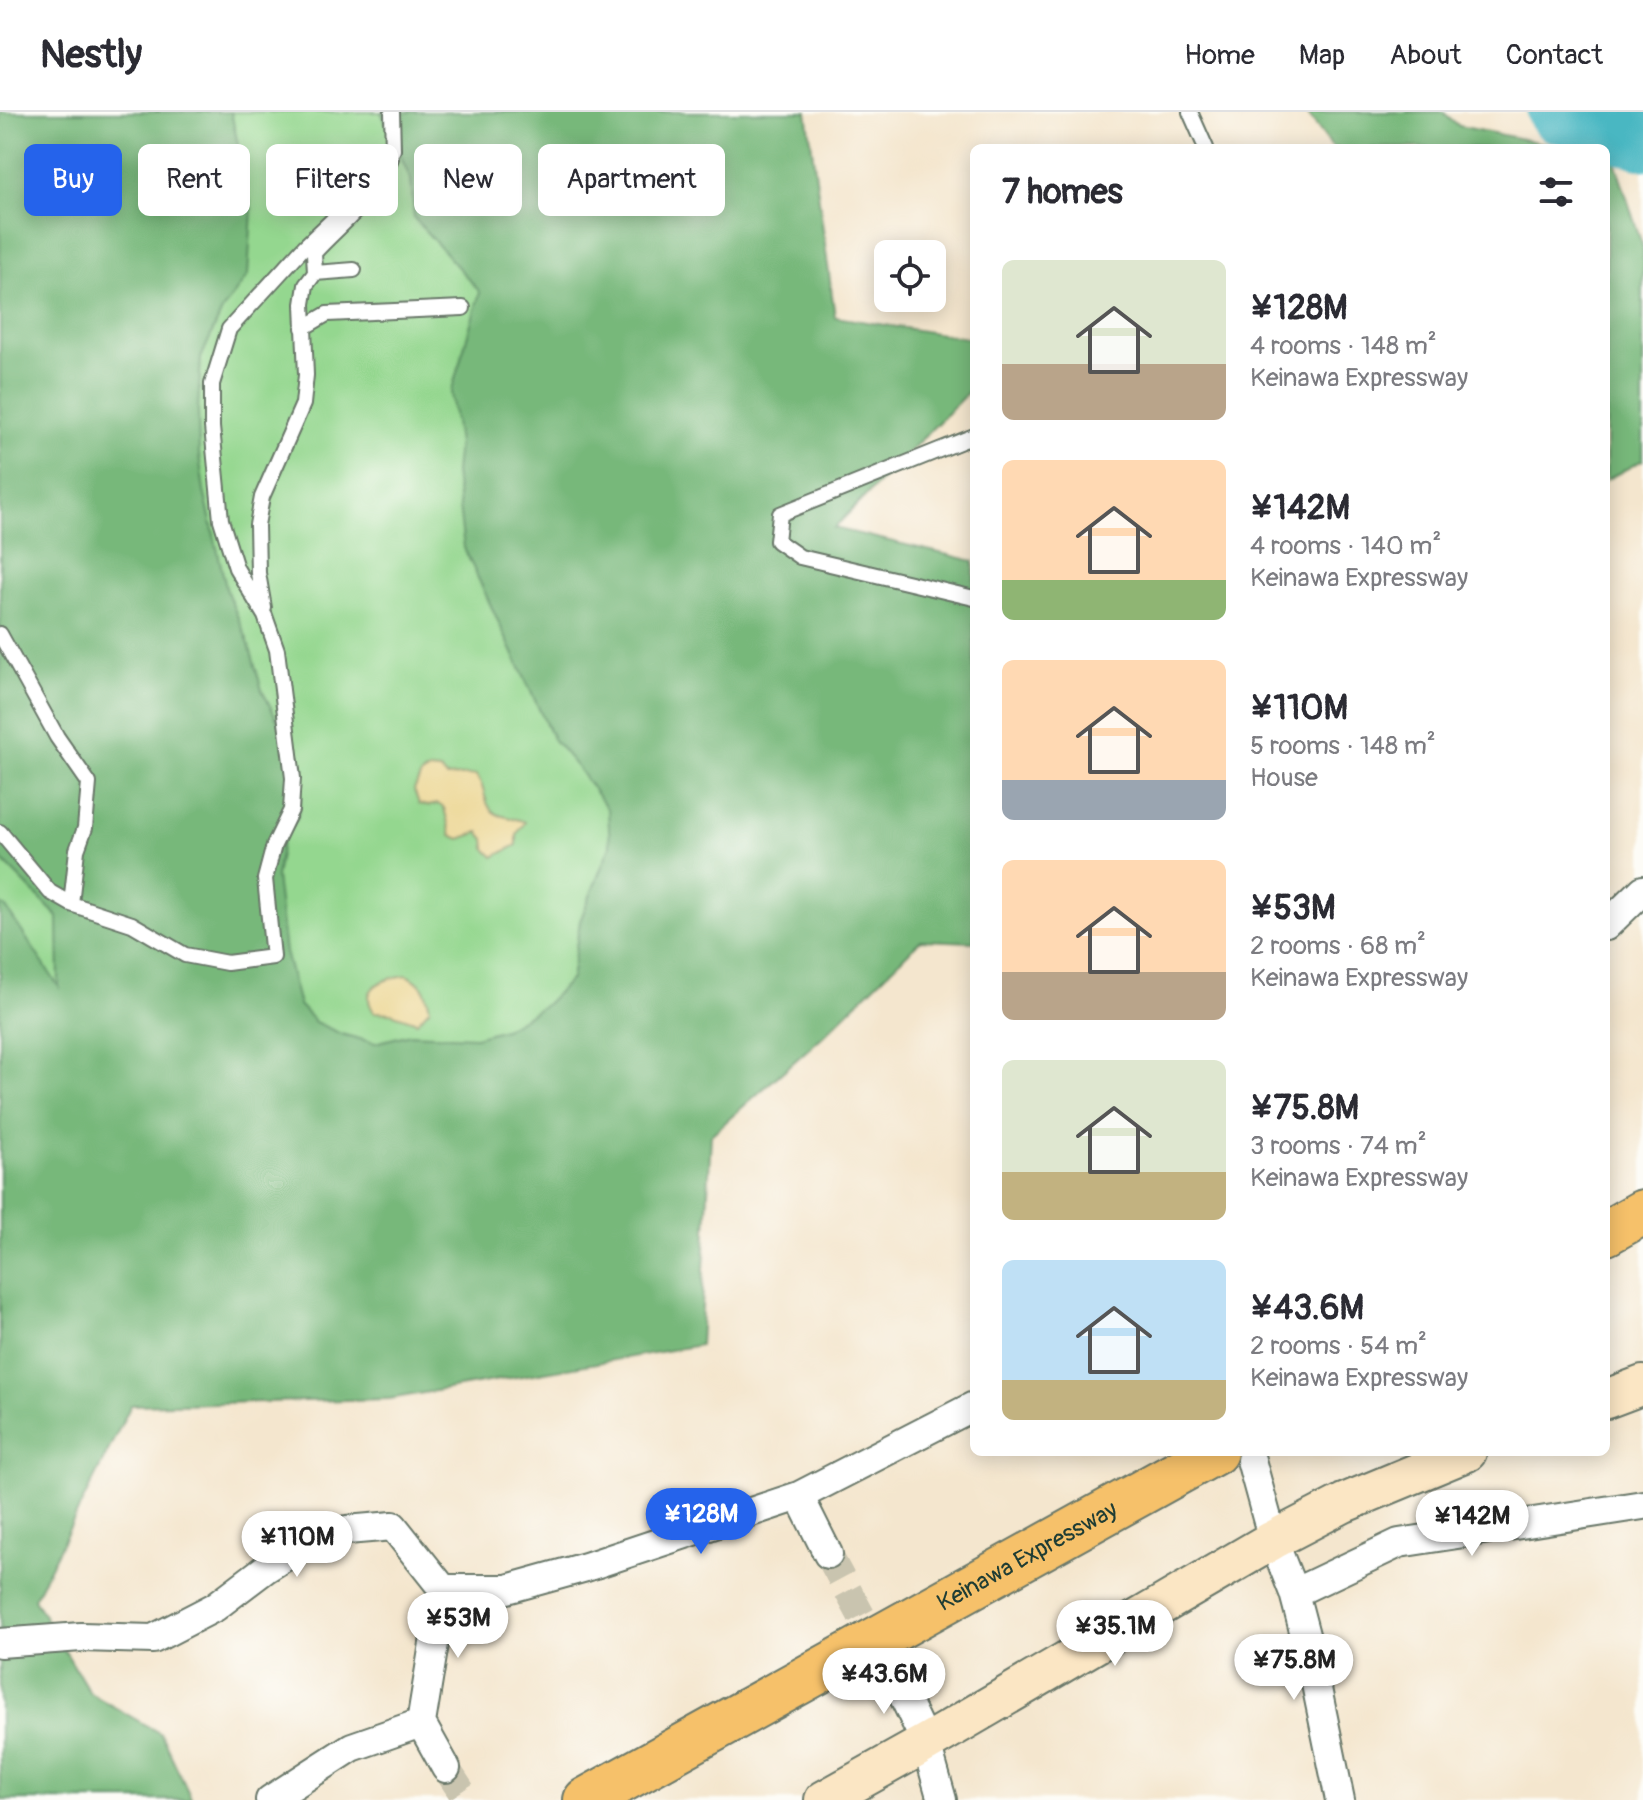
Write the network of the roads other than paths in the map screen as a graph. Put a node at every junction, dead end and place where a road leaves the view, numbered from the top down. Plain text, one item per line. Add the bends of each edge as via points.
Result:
1 (392, 112) edge
2 (1190, 112) edge
3 (393, 144) edge
4 (1204, 144) edge
5 (337, 216) edge
6 (349, 216) edge
7 (354, 270) dead end
8 (315, 273) junction
9 (463, 308) dead end
10 (303, 328) junction
11 (970, 438) edge
12 (970, 597) edge
13 (265, 616) junction
14 (0, 634) edge
15 (0, 832) edge
16 (1643, 890) edge
17 (71, 904) junction
18 (1610, 922) edge
19 (1643, 1212) edge
20 (1610, 1231) edge
21 (1643, 1385) edge
22 (1610, 1397) edge
23 (970, 1408) edge
24 (1233, 1456) edge
25 (1457, 1456) edge
26 (799, 1496) junction
27 (1643, 1505) edge
28 (1273, 1540) junction
29 (828, 1554) tunnel mouth
30 (443, 1589) junction
31 (1294, 1593) junction
32 (0, 1643) edge
33 (889, 1666) tunnel mouth
34 (421, 1723) junction
35 (926, 1743) junction
36 (446, 1768) tunnel mouth
37 (270, 1800) edge
38 (586, 1800) edge
39 (824, 1800) edge
40 (942, 1800) edge
41 (1340, 1800) edge

1 - 3 lane
2 - 4 lane
5 - 13 lane via 229,329 212,384 221,520 236,568
6 - 8 lane via 314,253
7 - 8 lane
8 - 10 lane via 306,285
9 - 10 lane via 327,314
10 - 13 lane via 303,404 262,497 257,525
11 - 12 lane via 780,514 777,541 800,557
13 - 17 lane via 277,650 293,778 291,810 265,879 273,957 227,963 185,955 132,924
14 - 17 lane via 89,783
15 - 17 lane via 50,892
16 - 18 street
19 - 20 highway
21 - 22 street
23 - 26 street
24 - 28 street
24 - 38 highway, Keinawa Expressway
25 - 28 street via 1344,1503
26 - 29 street
26 - 30 street via 507,1589
27 - 31 street via 1399,1543
28 - 31 street
28 - 35 street
30 - 32 street via 393,1526 347,1530 308,1542 215,1607 153,1639
30 - 34 street
31 - 41 street
33 - 35 street
34 - 36 street
34 - 37 street via 352,1747
35 - 39 street
35 - 40 street

